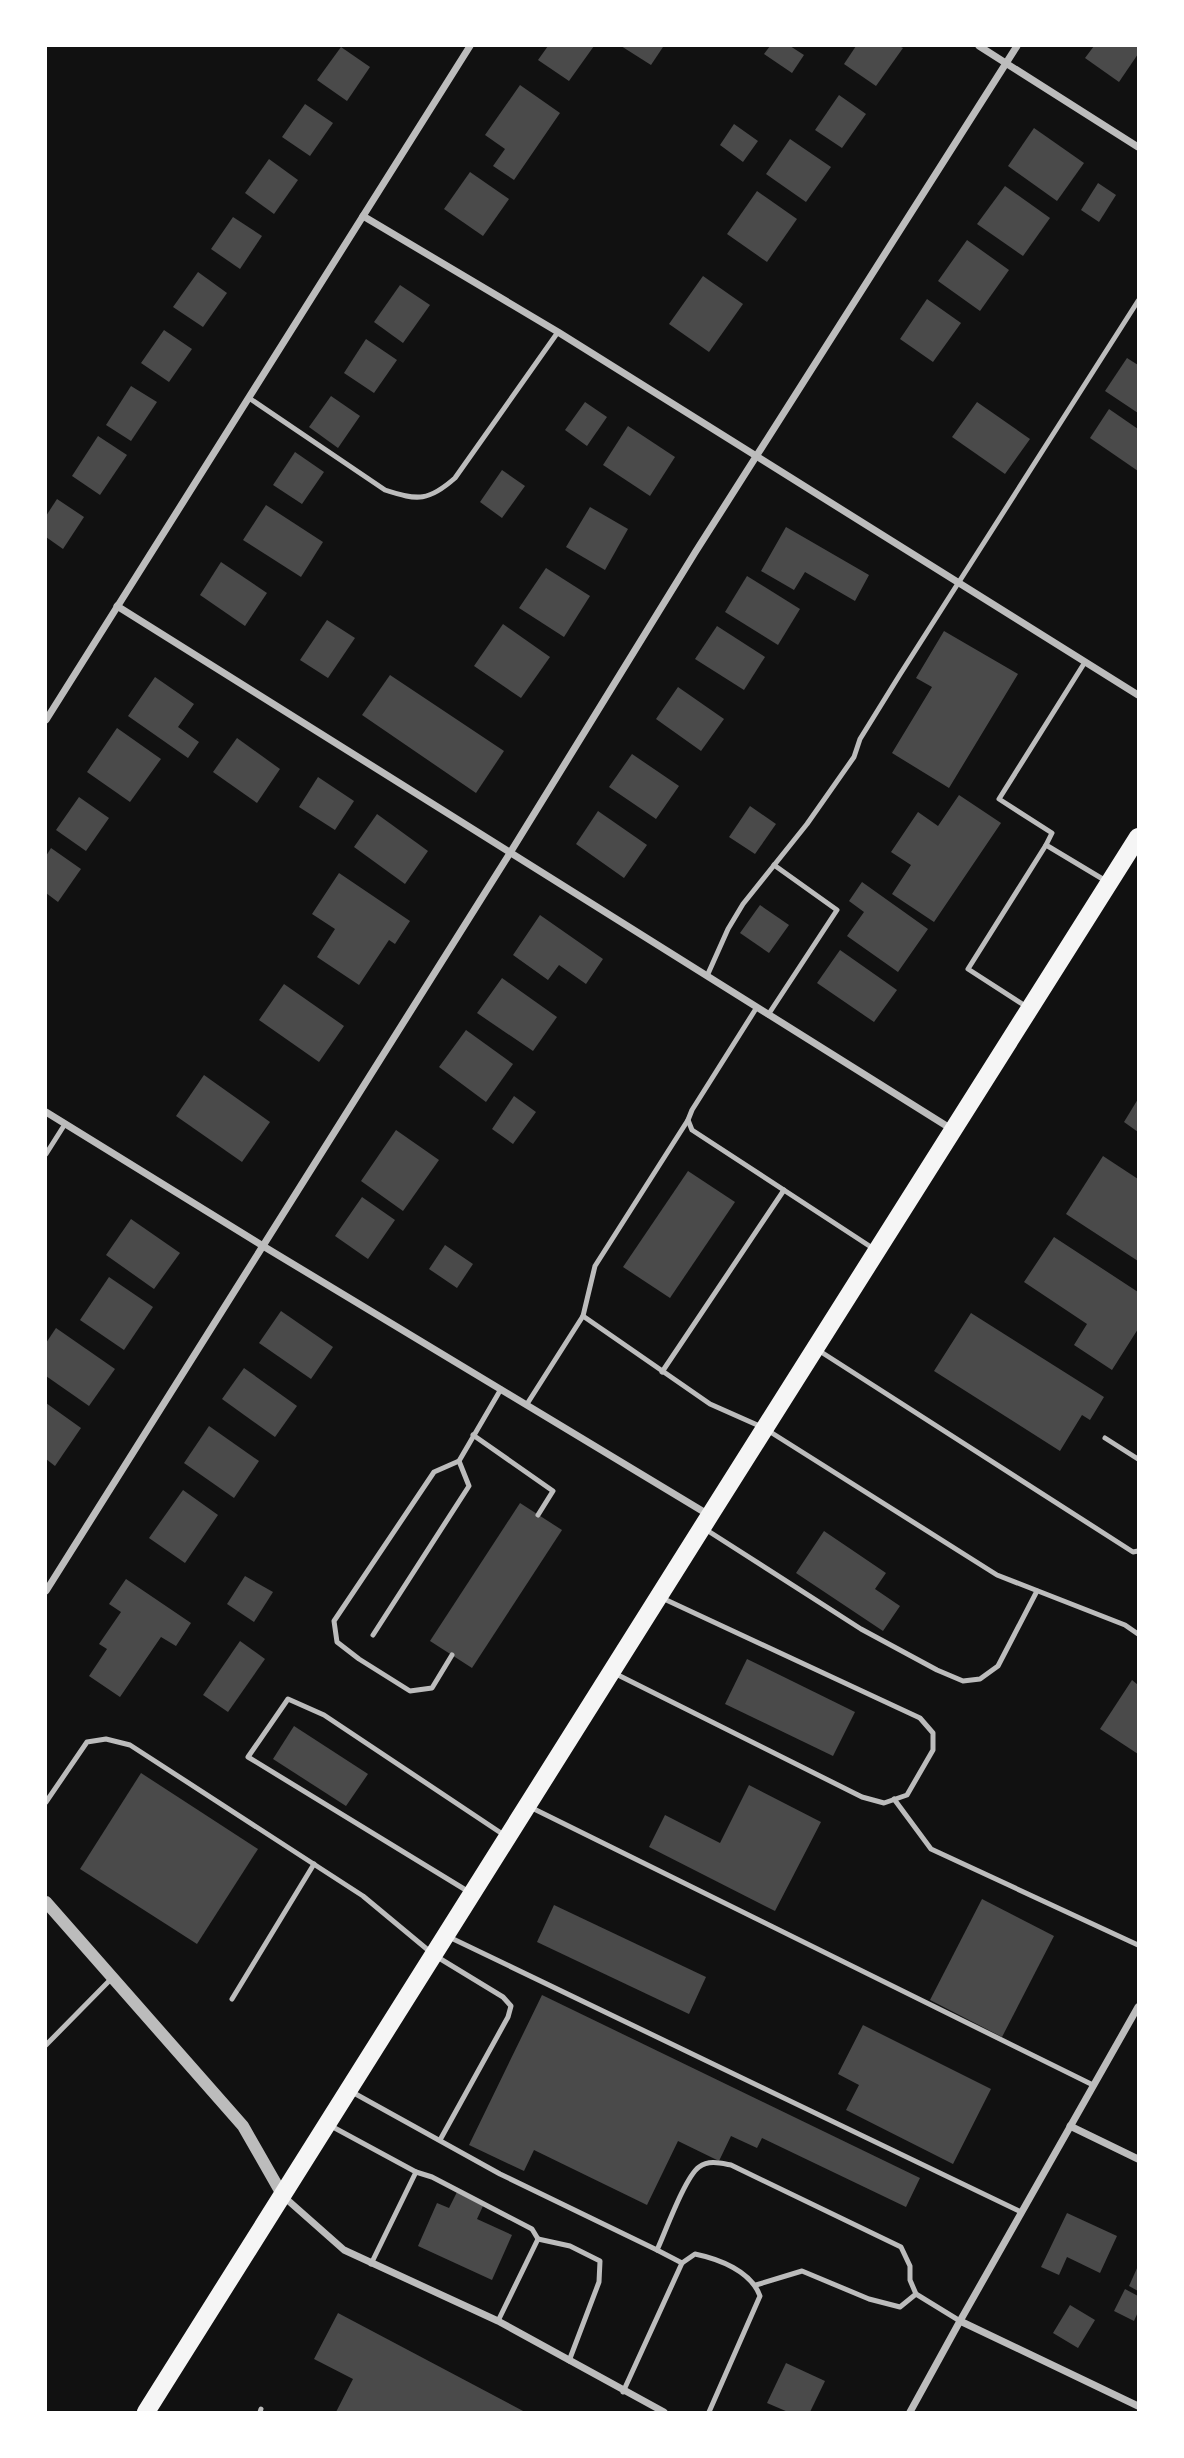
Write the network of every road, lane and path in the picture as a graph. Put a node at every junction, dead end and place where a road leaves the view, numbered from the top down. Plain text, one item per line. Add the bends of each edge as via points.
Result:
1 (470, 46) edge
2 (979, 46) edge
3 (1017, 46) edge
4 (1006, 63) junction
5 (1139, 147) edge
6 (363, 216) junction
7 (1139, 301) edge
8 (558, 332) junction
9 (249, 398) junction
10 (757, 456) junction
11 (959, 583) junction
12 (117, 606) junction
13 (1085, 662) junction
14 (1139, 695) edge
15 (46, 720) edge
16 (1138, 838) edge
17 (1046, 845) junction
18 (510, 853) junction
19 (774, 865) junction
20 (1109, 883) junction
21 (707, 976) junction
22 (757, 1007) junction
23 (1030, 1009) junction
24 (768, 1015) junction
25 (46, 1112) edge
26 (688, 1120) junction
27 (65, 1124) junction
28 (953, 1130) junction
29 (46, 1154) edge
30 (784, 1190) junction
31 (263, 1247) junction
32 (877, 1251) junction
33 (583, 1316) junction
34 (816, 1348) junction
35 (662, 1372) junction
36 (501, 1389) junction
37 (527, 1404) junction
38 (764, 1429) junction
39 (473, 1435) junction
40 (1105, 1438) dead end
41 (1139, 1459) edge
42 (459, 1461) junction
43 (538, 1515) dead end
44 (706, 1521) junction
45 (1139, 1551) edge
46 (46, 1591) edge
47 (1037, 1591) junction
48 (659, 1596) junction
49 (1139, 1634) edge
50 (373, 1635) dead end
51 (452, 1655) dead end
52 (611, 1671) junction
53 (894, 1799) junction
54 (46, 1801) edge
55 (527, 1806) junction
56 (508, 1837) junction
57 (314, 1864) junction
58 (472, 1894) junction
59 (46, 1902) edge
60 (446, 1936) junction
61 (1139, 1945) edge
62 (434, 1955) junction
63 (112, 1978) junction
64 (232, 1999) dead end
65 (1139, 2007) edge
66 (46, 2045) edge
67 (1093, 2085) junction
68 (349, 2090) junction
69 (328, 2125) junction
70 (1070, 2126) junction
71 (440, 2140) junction
72 (1139, 2158) edge
73 (416, 2172) junction
74 (283, 2196) junction
75 (1021, 2212) junction
76 (538, 2239) junction
77 (657, 2250) junction
78 (682, 2263) junction
79 (371, 2264) junction
80 (756, 2285) junction
81 (916, 2294) junction
82 (498, 2321) junction
83 (960, 2321) junction
84 (569, 2361) junction
85 (623, 2392) junction
86 (1139, 2406) edge
87 (146, 2413) edge
88 (664, 2413) edge
89 (709, 2413) edge
90 (910, 2413) edge

1 - 6 street
2 - 4 street
3 - 4 street
4 - 5 street
4 - 10 street
6 - 8 street
6 - 9 street
7 - 11 lane
8 - 9 lane via 455,478 439,492 422,498 385,489
8 - 10 street
9 - 12 street
10 - 11 street
10 - 18 street
11 - 13 street
11 - 19 lane via 898,676 854,757
12 - 15 street
12 - 18 street
13 - 14 street
13 - 17 lane via 999,799 1052,833
16 - 20 main road
17 - 20 lane
17 - 23 lane via 968,968
18 - 21 street
18 - 31 street
19 - 21 lane via 738,912
19 - 24 lane via 837,910
20 - 23 main road
21 - 22 street
22 - 24 street
22 - 26 lane
23 - 28 main road
24 - 28 street
25 - 27 street
26 - 30 lane via 692,1130
26 - 33 lane via 595,1266
27 - 29 lane
27 - 31 street
28 - 32 main road
30 - 32 lane
30 - 35 lane
31 - 36 street
31 - 46 street
32 - 34 main road
33 - 35 lane
33 - 37 lane
34 - 38 main road
34 - 45 lane via 1133,1552
35 - 38 lane via 710,1404
36 - 37 street
36 - 39 lane
37 - 44 street
38 - 44 main road
38 - 47 lane via 997,1575
39 - 42 lane
39 - 43 lane via 553,1490
40 - 41 lane
42 - 50 lane via 469,1486
42 - 51 lane via 434,1472 334,1621 337,1642 410,1691 432,1688
44 - 47 lane via 861,1629 963,1681 980,1679 998,1666
44 - 48 main road
47 - 49 lane
48 - 52 main road
48 - 53 lane via 920,1718 933,1734 933,1750 907,1795
52 - 53 lane via 862,1797 884,1802
52 - 55 main road
53 - 61 lane via 931,1849
54 - 57 lane via 87,1742 106,1739 130,1745
55 - 56 main road
55 - 67 lane
56 - 58 main road
56 - 58 lane via 324,1715 288,1699 248,1757
57 - 62 lane via 363,1896
57 - 64 lane
58 - 60 main road
59 - 63 street
60 - 62 main road
60 - 75 lane
62 - 68 main road
62 - 71 lane via 511,2006
63 - 66 lane
63 - 74 street via 243,2126
65 - 67 street
67 - 70 street
68 - 69 main road
68 - 71 lane
69 - 73 lane
69 - 74 main road
70 - 72 street
70 - 75 street
71 - 77 lane
73 - 76 lane via 532,2229
73 - 79 lane
74 - 79 street via 344,2250
74 - 87 main road
75 - 83 street
76 - 82 lane
76 - 84 lane via 570,2246 600,2261 599,2282
77 - 78 lane
77 - 81 lane via 698,2167 715,2162 731,2165 901,2247
78 - 80 lane via 695,2254 712,2257
78 - 85 lane
79 - 82 street
80 - 81 lane via 802,2271 900,2307
80 - 89 lane via 760,2296
81 - 83 lane
82 - 84 street
83 - 86 street
83 - 90 street
84 - 85 street
85 - 88 street

